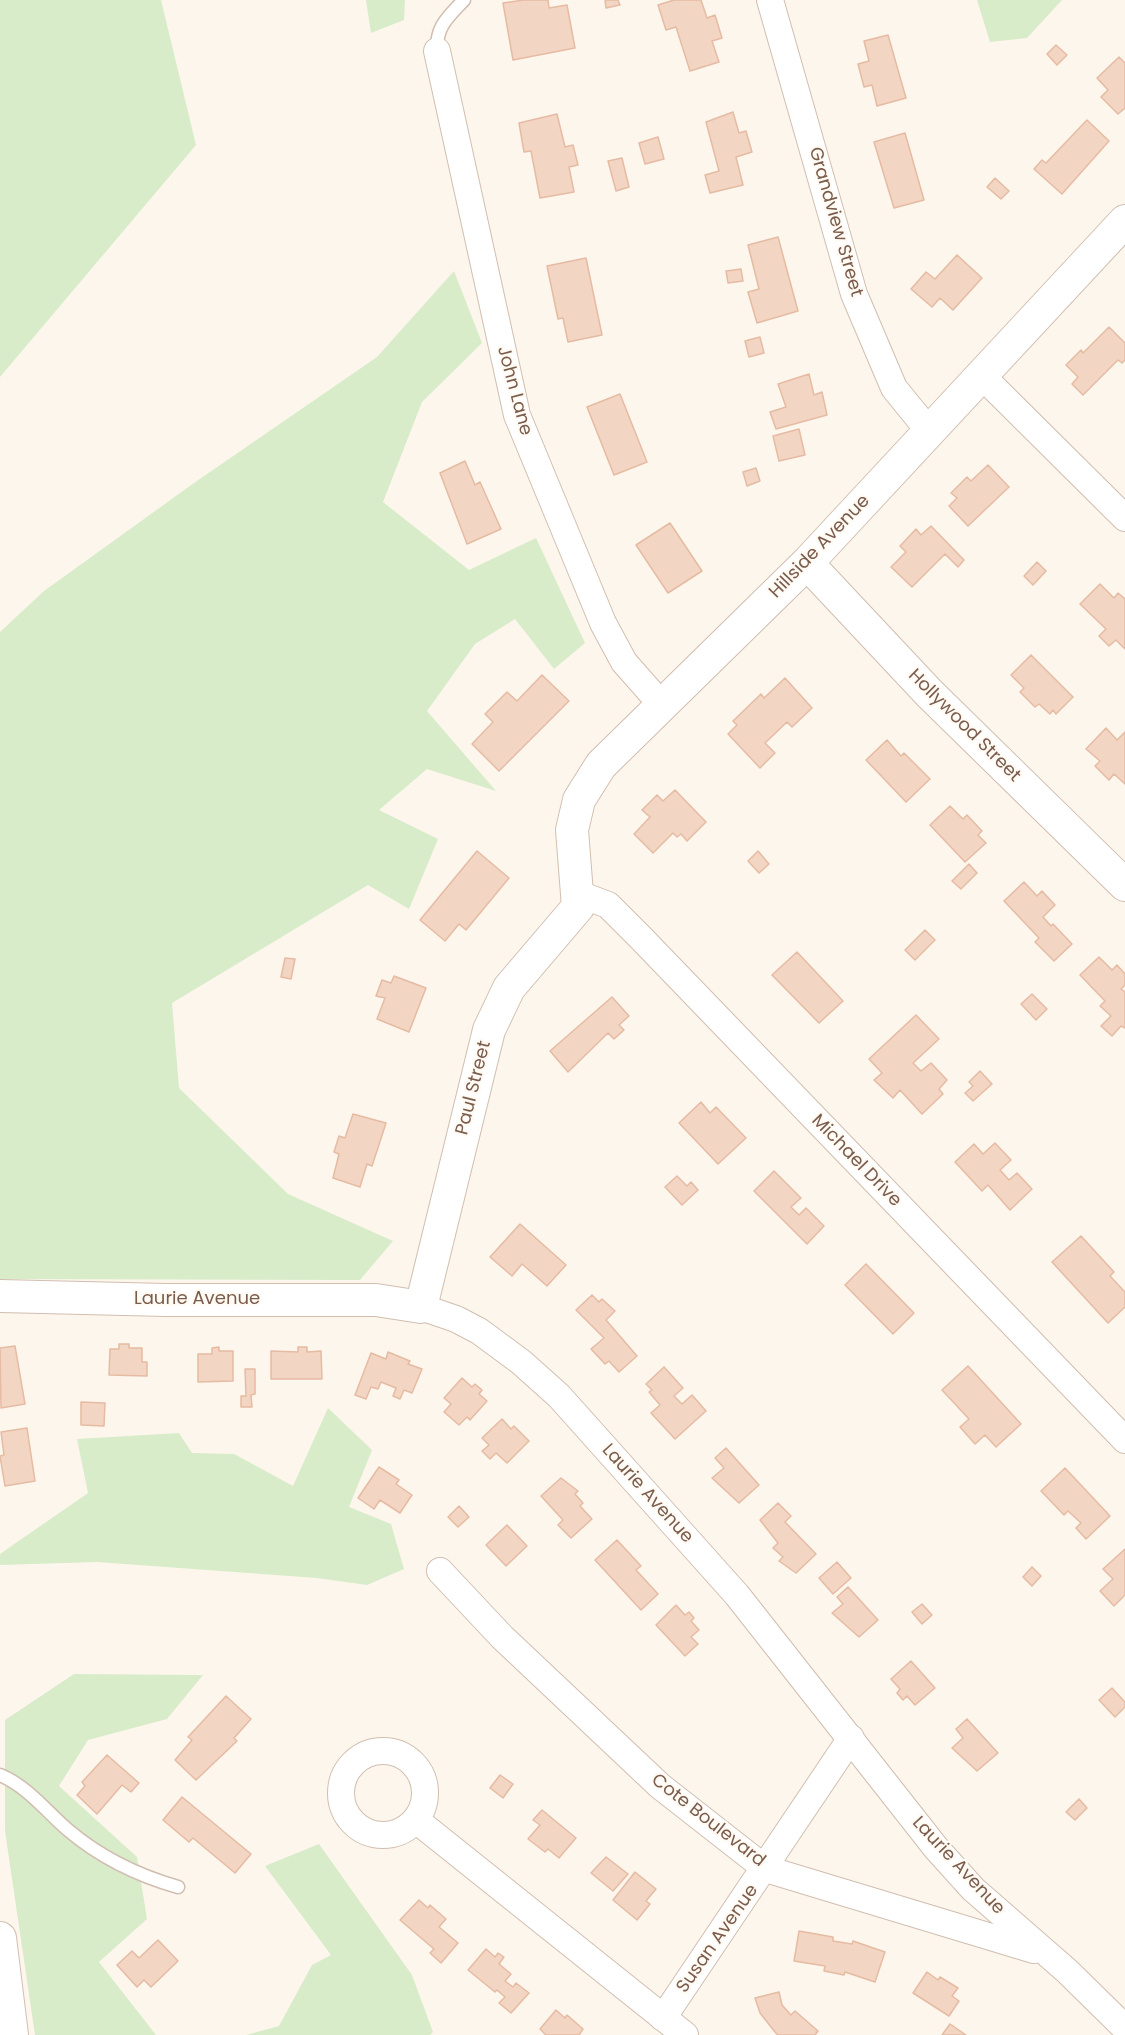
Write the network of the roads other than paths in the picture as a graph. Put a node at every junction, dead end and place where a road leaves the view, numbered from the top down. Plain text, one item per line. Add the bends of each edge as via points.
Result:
1 (464, 0) edge
2 (770, 0) edge
3 (437, 51) joint
4 (1125, 221) edge
5 (982, 376) junction
6 (929, 431) junction
7 (1125, 518) edge
8 (807, 563) junction
9 (661, 705) junction
10 (1125, 885) edge
11 (579, 894) junction
12 (0, 1296) edge
13 (421, 1307) junction
14 (1125, 1440) edge
15 (440, 1571) dead end
16 (851, 1738) junction
17 (0, 1775) edge
18 (416, 1820) dead end
19 (766, 1869) junction
20 (178, 1887) dead end
21 (0, 1938) edge
22 (1046, 1953) junction
23 (663, 2018) junction
24 (1125, 2028) edge
25 (12, 2035) edge
26 (685, 2035) edge

1 - 3 lane via 442,22 436,36
2 - 6 street, Grandview Street via 854,294 894,388
3 - 9 street, John Lane via 517,415 603,623 624,662
4 - 5 street, Hillside Avenue
5 - 6 street, Hillside Avenue
5 - 7 street
6 - 8 street, Hillside Avenue
8 - 9 street, Hillside Avenue
8 - 10 street, Hollywood Street via 929,693
9 - 11 street, Hillside Avenue via 601,765 579,800 572,830 573,867
11 - 13 street, Paul Street via 573,915 509,988 489,1030
11 - 14 street, Michael Drive via 608,905
12 - 13 street, Laurie Avenue via 376,1300
13 - 16 street, Laurie Avenue via 479,1331 560,1396 737,1595
15 - 19 street, Cote Boulevard via 502,1637 660,1786
16 - 19 street, Susan Avenue
16 - 22 street, Laurie Avenue via 936,1848 973,1889
17 - 20 lane via 24,1789 69,1831 116,1864
18 - 23 street
19 - 22 street, Cote Boulevard
19 - 23 street, Susan Avenue
21 - 25 street
22 - 24 street, Laurie Avenue
23 - 26 street

